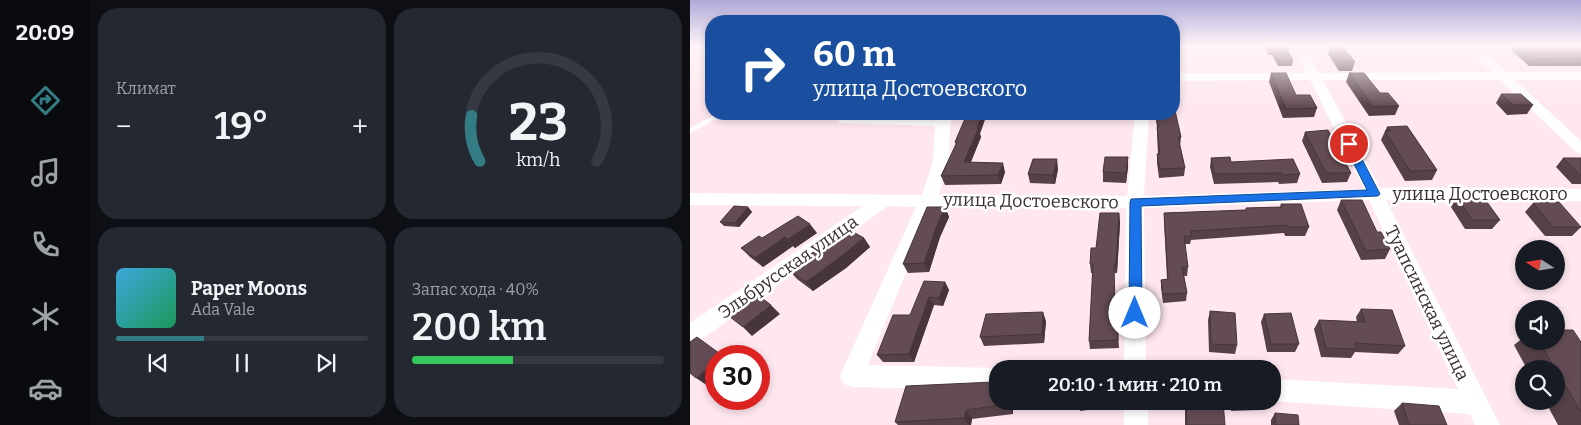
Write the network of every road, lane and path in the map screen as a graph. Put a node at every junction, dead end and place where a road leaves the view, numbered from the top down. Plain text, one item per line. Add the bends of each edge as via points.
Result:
1 (1310, 66) edge
2 (1491, 66) edge
3 (1501, 76) junction
4 (1581, 76) edge
5 (1180, 77) edge
6 (1316, 77) junction
7 (711, 120) edge
8 (944, 120) edge
9 (1142, 120) edge
10 (690, 131) edge
11 (1581, 149) edge
12 (1374, 194) junction
13 (1581, 195) edge
14 (690, 199) edge
15 (886, 200) junction
16 (929, 200) junction
17 (1135, 202) junction
18 (690, 335) edge
19 (1135, 360) edge
20 (989, 379) edge
21 (1281, 391) edge
22 (1476, 402) junction
23 (1136, 410) edge
24 (1136, 425) edge
25 (1488, 425) edge

1 - 6 street, Туапсинская улица
2 - 3 street
3 - 4 street
3 - 6 street
3 - 11 street
5 - 6 street
6 - 12 street, Туапсинская улица
7 - 10 lane
8 - 16 street via 942,155
9 - 17 street
12 - 13 street, улица Достоевского
12 - 17 street, улица Достоевского
12 - 22 street, Туапсинская улица
14 - 15 street, улица Достоевского
15 - 16 street, улица Достоевского
15 - 18 street, Эльбрусская улица
16 - 17 street, улица Достоевского
16 - 20 street via 919,216 852,376
17 - 19 street
21 - 22 street
22 - 25 street, Туапсинская улица
23 - 24 street

